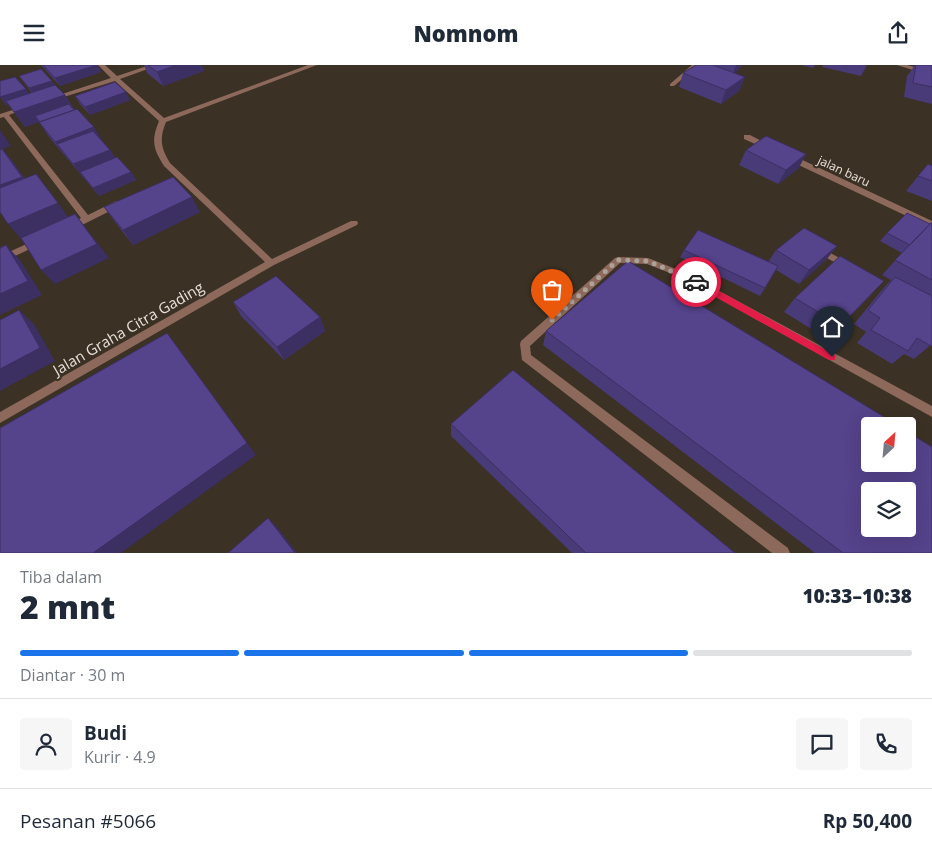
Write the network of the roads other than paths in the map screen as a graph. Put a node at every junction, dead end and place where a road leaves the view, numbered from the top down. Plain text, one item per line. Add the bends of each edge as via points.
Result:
1 (101, 65) edge
2 (156, 65) edge
3 (314, 65) edge
4 (696, 65) edge
5 (900, 65) edge
6 (932, 74) edge
7 (116, 78) junction
8 (672, 85) dead end
9 (42, 102) edge
10 (33, 105) edge
11 (2, 115) edge
12 (163, 121) junction
13 (747, 137) dead end
14 (773, 150) edge
15 (782, 154) edge
16 (131, 197) edge
17 (86, 219) junction
18 (354, 223) dead end
19 (932, 225) edge
20 (808, 243) edge
21 (1, 257) edge
22 (271, 263) junction
23 (858, 272) edge
24 (932, 412) edge
25 (0, 418) edge
26 (784, 553) edge

1 - 7 street
2 - 7 street
3 - 12 street
4 - 8 street
5 - 6 street
7 - 9 street
7 - 12 street
10 - 11 street
11 - 17 street
12 - 22 street via 156,147 167,165
13 - 14 street
15 - 19 street, jalan baru
16 - 17 street
17 - 21 street
18 - 22 street, Jalan Graha Citra Gading
20 - 23 street
22 - 25 street, Jalan Graha Citra Gading
24 - 26 street via 683,275 648,261 618,260 525,344 526,357

